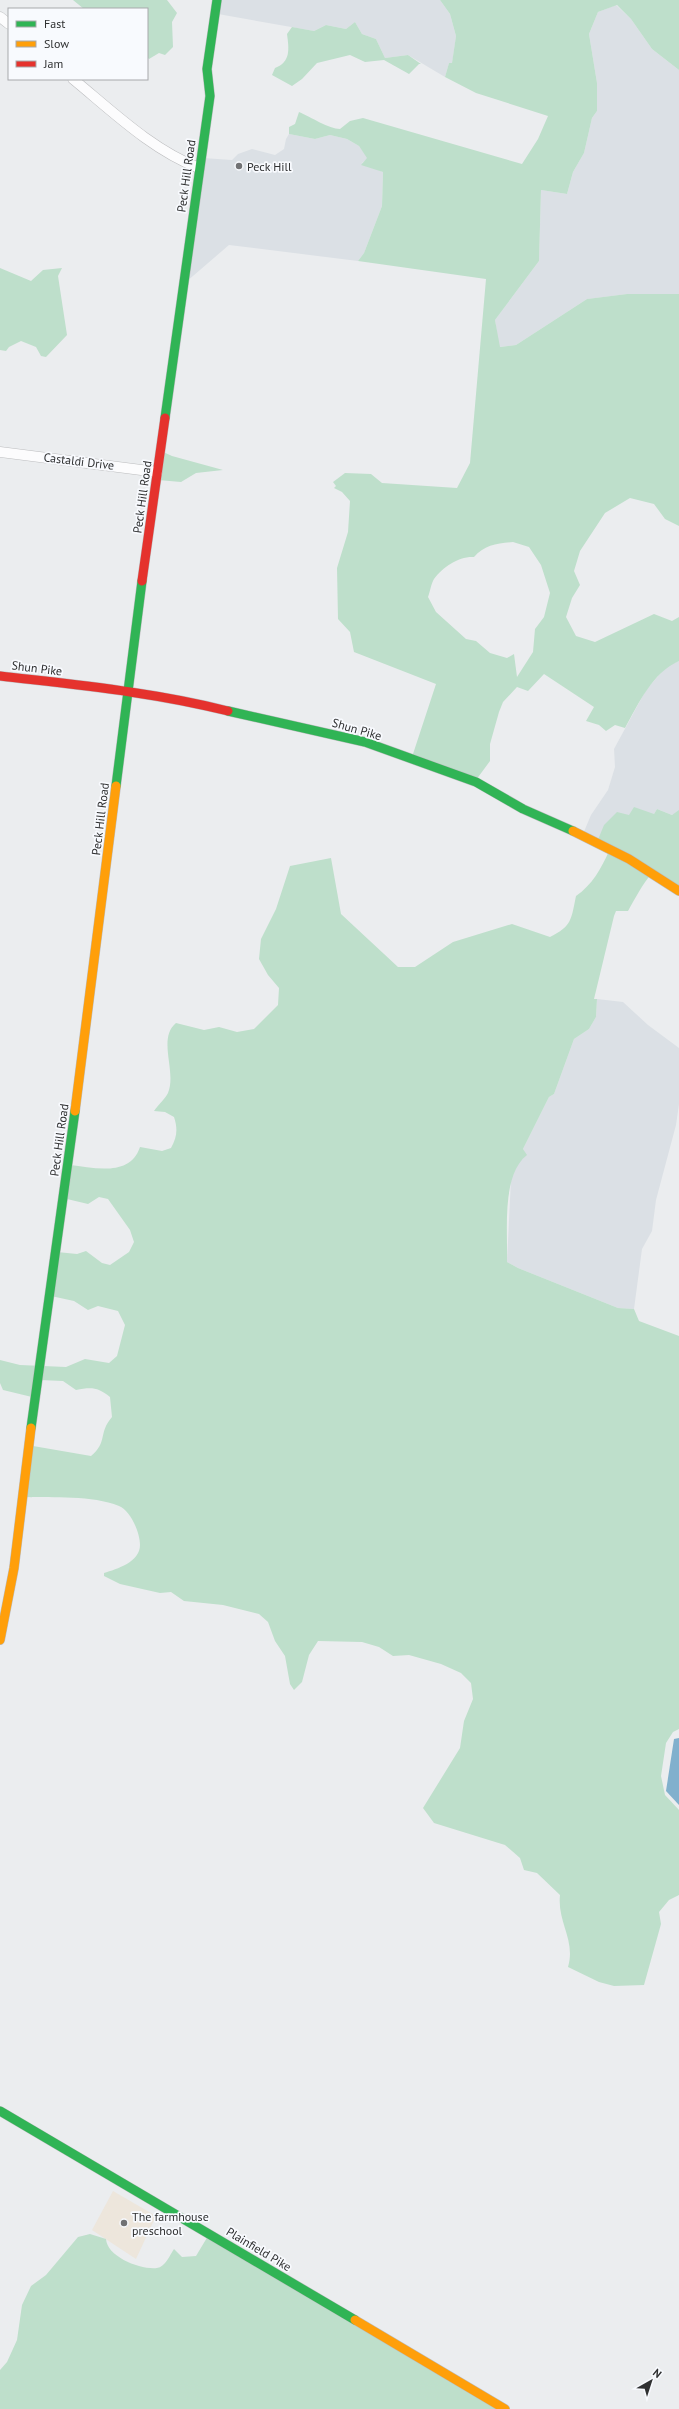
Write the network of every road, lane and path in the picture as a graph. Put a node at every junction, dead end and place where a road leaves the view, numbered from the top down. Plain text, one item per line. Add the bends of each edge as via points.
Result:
1 (217, 0) edge
2 (0, 17) edge
3 (8, 23) edge
4 (74, 80) edge
5 (200, 168) junction
6 (0, 452) edge
7 (157, 472) junction
8 (0, 676) edge
9 (127, 691) junction
10 (679, 891) edge
11 (0, 1640) edge
12 (0, 2111) edge
13 (505, 2409) edge

1 - 5 street, Peck Hill Road via 207,69 210,96
2 - 3 street
4 - 5 street via 127,124 175,159
5 - 7 street, Peck Hill Road
6 - 7 street, Castaldi Drive
7 - 9 street, Peck Hill Road
8 - 9 street, Shun Pike
9 - 10 street, Shun Pike via 192,702 265,721 365,742 468,779 523,809 629,859
9 - 11 street, Peck Hill Road via 89,1010 41,1350 14,1568
12 - 13 street, Plainfield Pike

